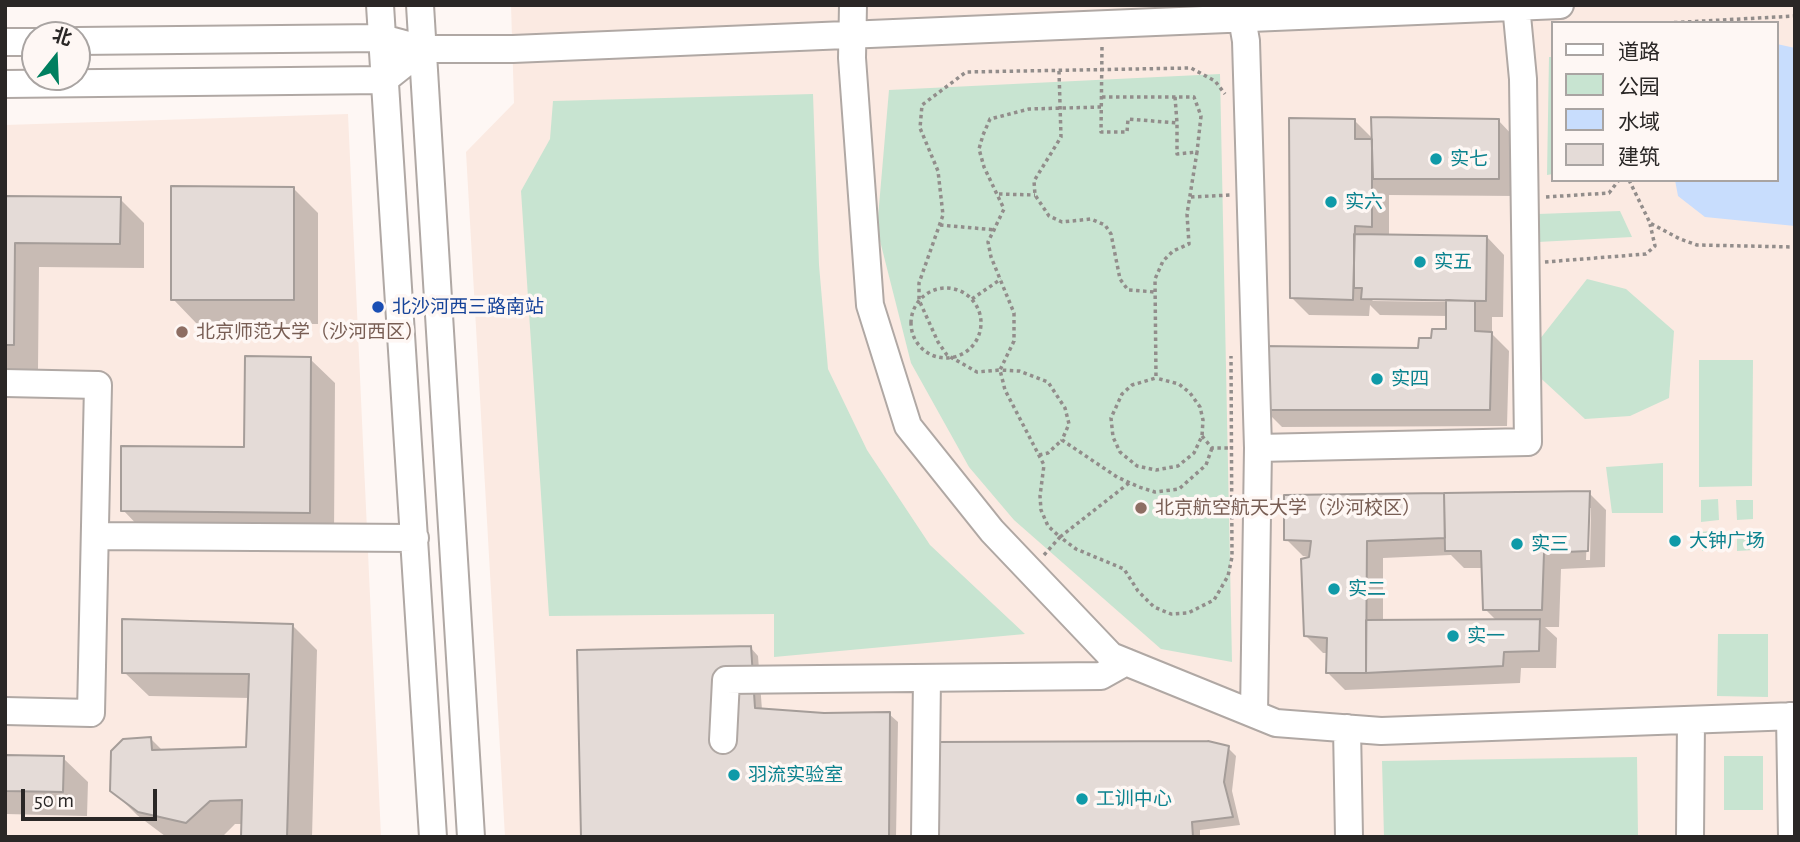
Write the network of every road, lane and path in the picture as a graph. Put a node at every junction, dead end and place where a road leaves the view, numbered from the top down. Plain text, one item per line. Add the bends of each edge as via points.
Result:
1 (380, 5) edge
2 (420, 5) edge
3 (853, 5) edge
4 (1560, 5) edge
5 (1516, 6) edge
6 (1795, 16) edge
7 (1242, 18) junction
8 (1720, 21) edge
9 (854, 34) junction
10 (382, 38) junction
11 (91, 41) edge
12 (1102, 47) dead end
13 (423, 49) junction
14 (1102, 70) junction
15 (1059, 71) junction
16 (384, 80) junction
17 (5, 84) edge
18 (1101, 97) junction
19 (1175, 97) junction
20 (1227, 98) dead end
21 (1060, 107) junction
22 (1101, 107) junction
23 (1177, 123) junction
24 (1197, 152) junction
25 (1617, 182) edge
26 (1630, 182) edge
27 (1238, 191) junction
28 (999, 194) junction
29 (1035, 195) junction
30 (1191, 197) junction
31 (1524, 198) junction
32 (1650, 223) junction
33 (940, 225) junction
34 (996, 230) junction
35 (1795, 247) edge
36 (1525, 263) junction
37 (1000, 279) junction
38 (1155, 292) junction
39 (972, 299) junction
40 (919, 300) junction
41 (1231, 355) dead end
42 (953, 358) junction
43 (1000, 370) junction
44 (1156, 378) junction
45 (5, 383) edge
46 (1202, 436) junction
47 (1062, 440) junction
48 (1212, 448) junction
49 (1231, 448) junction
50 (1258, 448) junction
51 (1039, 455) junction
52 (1129, 482) junction
53 (95, 536) junction
54 (1060, 537) junction
55 (415, 538) junction
56 (1030, 571) junction
57 (1126, 662) junction
58 (927, 678) junction
59 (5, 711) edge
60 (1254, 714) junction
61 (1793, 716) edge
62 (1691, 720) junction
63 (1347, 728) junction
64 (723, 740) dead end
65 (433, 837) edge
66 (471, 837) edge
67 (925, 837) edge
68 (1349, 837) edge
69 (1690, 837) edge
70 (1792, 837) edge

1 - 10 street
2 - 13 street
3 - 9 street
4 - 5 street
5 - 7 street
5 - 31 street
6 - 8 path
7 - 9 street
7 - 27 street via 1246,41
9 - 13 street
9 - 56 street via 870,305 908,426
10 - 11 street
10 - 13 street
10 - 16 street
12 - 14 path
13 - 16 street
13 - 66 street
14 - 15 path
14 - 18 path
14 - 20 path via 1191,68 1215,81
15 - 21 path
15 - 33 path via 966,72 922,105 920,128 938,171
16 - 17 street
16 - 55 street
18 - 19 path
18 - 22 path
19 - 23 path
19 - 24 path via 1194,97 1198,106
21 - 22 path
21 - 28 path via 990,119 979,149
21 - 29 path via 1061,136 1034,181
22 - 23 path via 1101,132 1127,132 1128,119
23 - 24 path via 1177,154
24 - 30 path
25 - 31 path via 1609,193
26 - 32 path
27 - 30 path
27 - 50 street
28 - 29 path
28 - 34 path via 1004,209
29 - 38 path via 1049,216 1062,222 1091,219 1105,225 1120,279 1128,290
30 - 38 path via 1189,244 1163,261 1157,270
31 - 36 street
32 - 35 path via 1697,245
32 - 36 path via 1655,246 1647,254
33 - 34 path
33 - 40 path via 919,283
34 - 37 path via 988,242
36 - 50 street via 1528,442
37 - 39 path
37 - 43 path via 1014,313 1014,341
38 - 44 path
39 - 40 path via 946,287
39 - 42 path via 982,327 972,346
40 - 42 path via 938,342
40 - 42 path via 912,312 916,340 932,354
41 - 49 path
42 - 43 path via 977,372
43 - 47 path via 1019,370 1048,382 1065,408 1069,425
43 - 51 path via 1005,390
44 - 46 path via 1179,384 1190,393 1203,420
44 - 46 path via 1132,385 1122,394 1111,418 1112,437 1120,452 1137,466 1156,470 1178,466 1194,453
45 - 53 street via 98,385
46 - 48 path
47 - 51 path
47 - 52 path
48 - 49 path
48 - 52 path via 1206,465 1179,489 1155,492
49 - 50 path
49 - 54 path via 1232,557 1221,590 1203,608 1171,614 1154,607 1124,569 1076,549
50 - 60 street
51 - 54 path via 1044,465 1041,510
52 - 54 path
53 - 55 street
53 - 59 street via 91,713
54 - 56 path
55 - 65 street
56 - 57 street via 1111,656
57 - 58 street via 1101,676
57 - 60 street
58 - 64 street via 726,680
58 - 67 street
60 - 63 street via 1276,723
61 - 62 street
61 - 70 street
62 - 63 street via 1381,731
62 - 69 street
63 - 68 street

